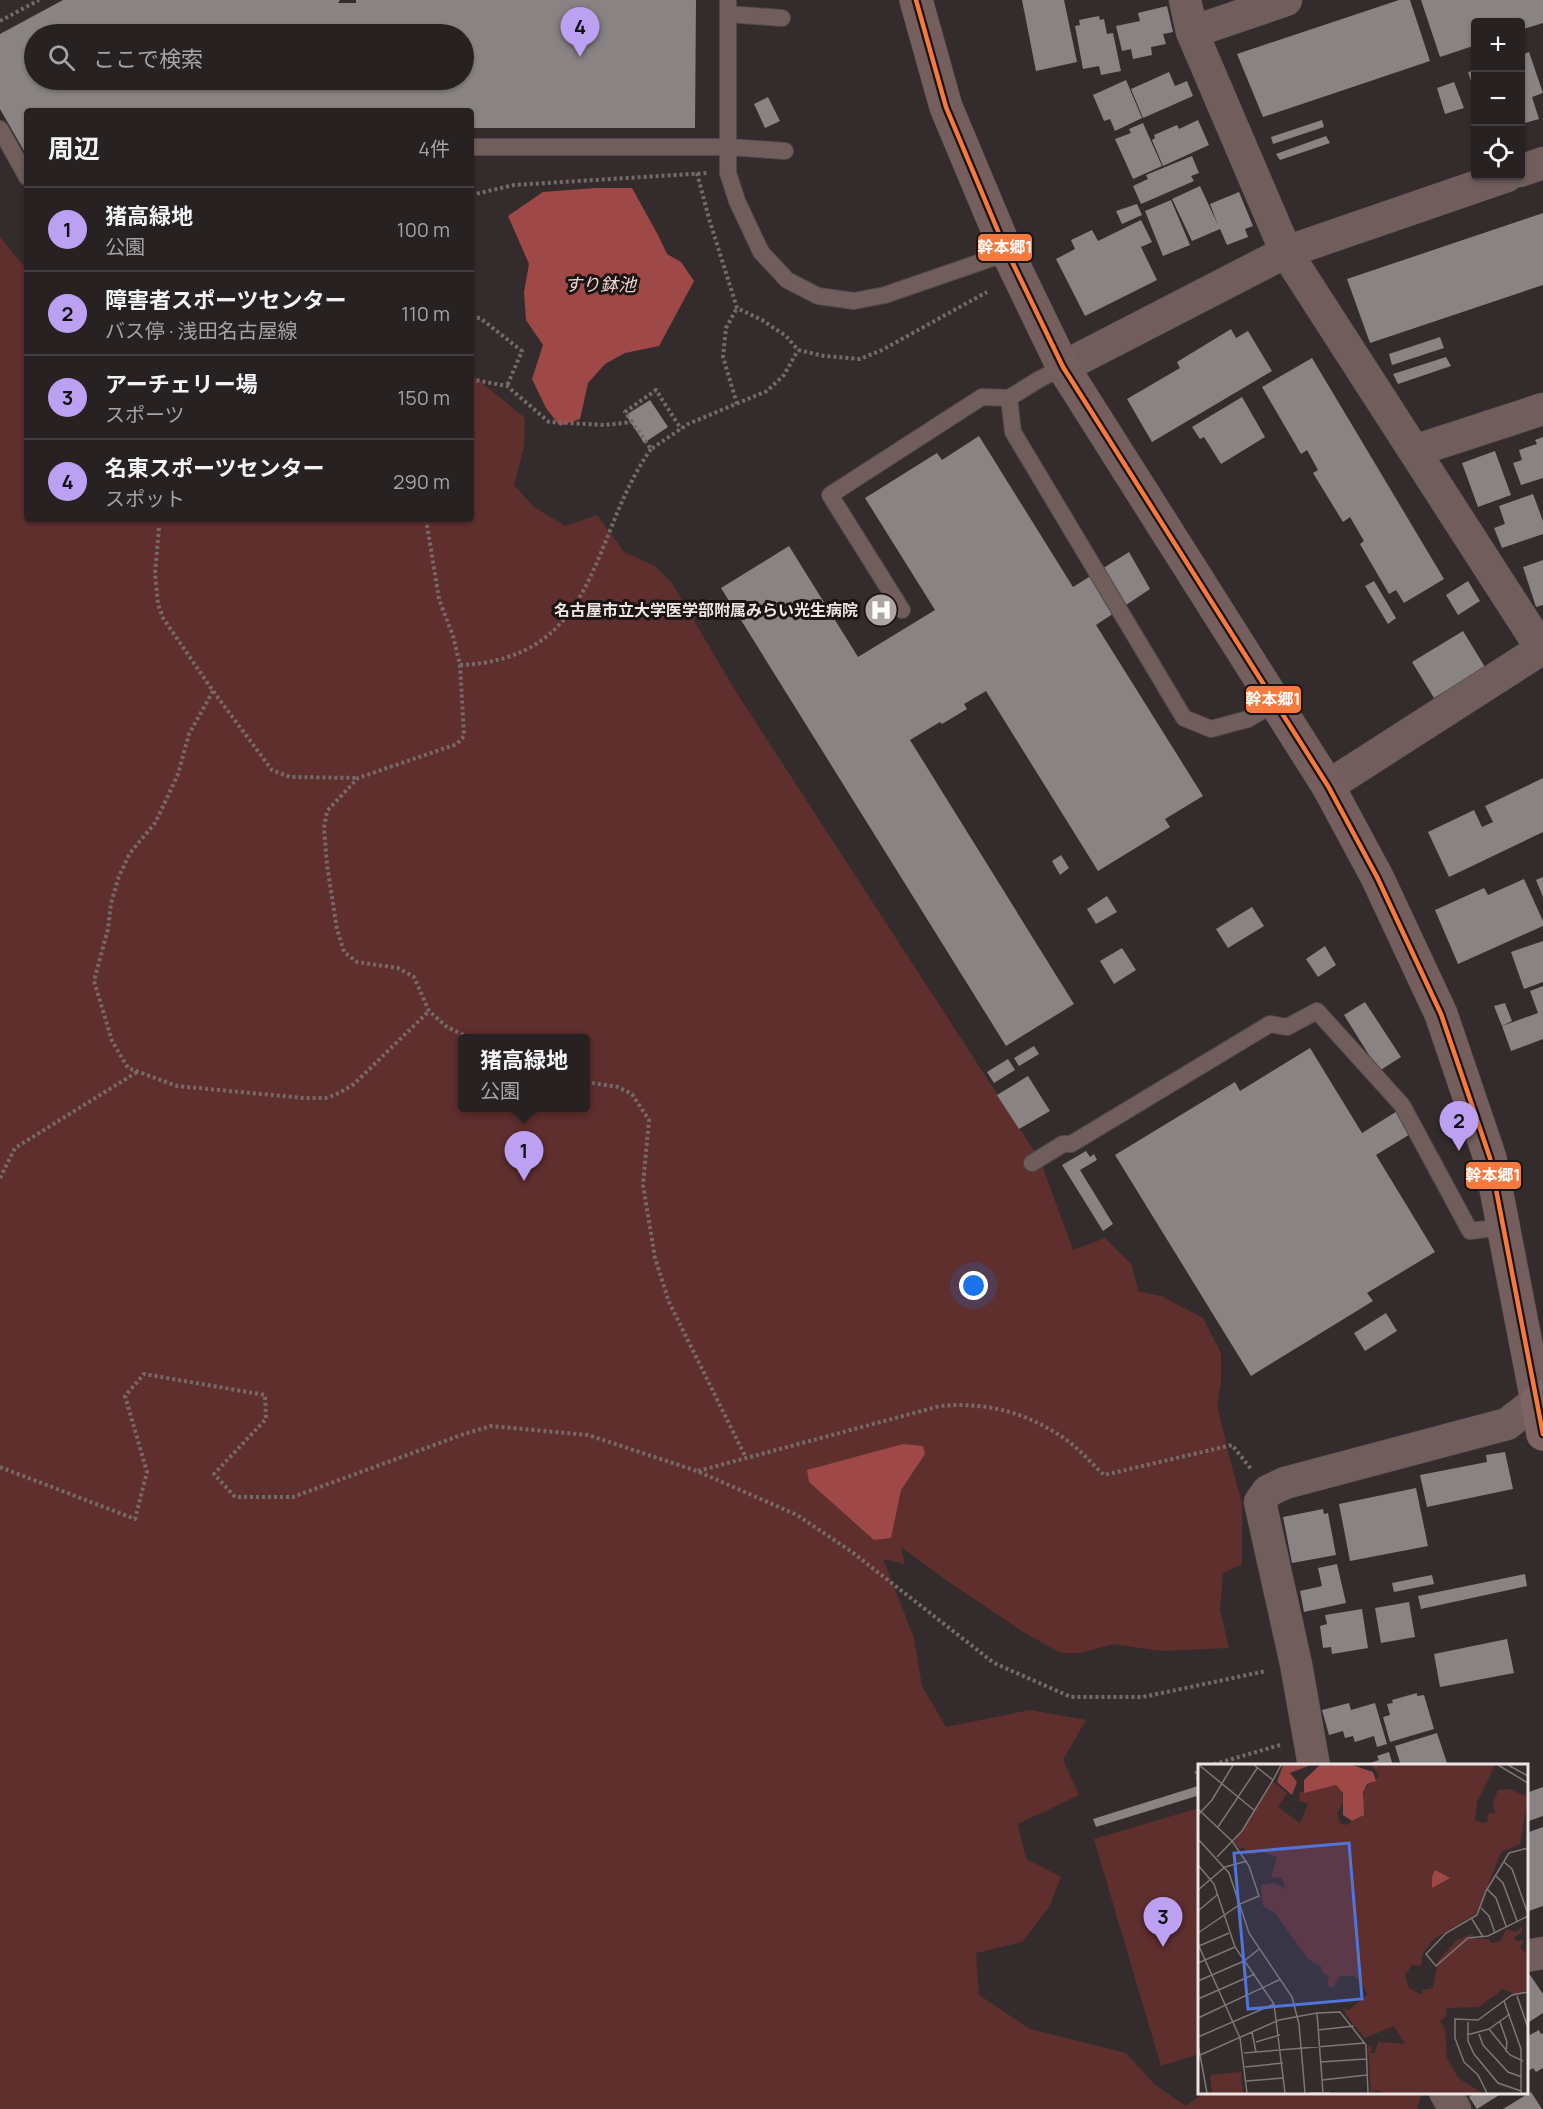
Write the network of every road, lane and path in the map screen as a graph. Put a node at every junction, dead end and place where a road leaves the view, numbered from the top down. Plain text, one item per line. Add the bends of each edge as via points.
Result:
1 (39, 0) edge
2 (916, 0) edge
3 (1185, 0) edge
4 (1286, 0) edge
5 (728, 7) edge
6 (782, 18) dead end
7 (0, 21) edge
8 (1192, 32) junction
9 (0, 129) edge
10 (474, 147) edge
11 (728, 147) junction
12 (785, 151) dead end
13 (1543, 163) edge
14 (1525, 170) edge
15 (24, 172) edge
16 (728, 173) junction
17 (1495, 180) edge
18 (474, 194) edge
19 (1286, 252) junction
20 (1007, 253) junction
21 (737, 308) dead end
22 (474, 317) edge
23 (798, 350) dead end
24 (1063, 367) junction
25 (474, 380) edge
26 (507, 386) junction
27 (1010, 398) junction
28 (737, 404) junction
29 (1543, 409) edge
30 (632, 422) junction
31 (681, 429) junction
32 (651, 449) junction
33 (1414, 451) junction
34 (426, 522) edge
35 (159, 528) dead end
36 (902, 610) dead end
37 (1543, 650) edge
38 (460, 665) junction
39 (213, 691) junction
40 (1275, 703) junction
41 (358, 778) junction
42 (1328, 786) junction
43 (429, 1011) junction
44 (462, 1034) edge
45 (137, 1071) junction
46 (590, 1083) edge
47 (1032, 1163) dead end
48 (0, 1178) edge
49 (1503, 1227) junction
50 (1540, 1399) edge
51 (1543, 1434) edge
52 (745, 1456) junction
53 (0, 1467) edge
54 (697, 1471) junction
55 (1268, 1491) junction
56 (1296, 1664) junction
57 (1311, 1751) edge
58 (1222, 1764) edge
59 (1543, 1953) edge
60 (1528, 1956) edge
61 (1446, 2094) edge
62 (1455, 2109) edge

1 - 7 path
2 - 20 main road via 946,107
3 - 8 street
4 - 8 street
5 - 6 lane
5 - 11 lane
8 - 19 street
9 - 15 lane
10 - 11 lane
11 - 12 lane
11 - 16 lane
13 - 14 street
16 - 18 path via 514,185
16 - 20 lane via 736,201 761,252 786,280 818,296 854,301 885,295
17 - 19 street
19 - 24 street
19 - 33 street
20 - 24 main road
21 - 28 path via 726,328 723,357
22 - 26 path via 522,351
23 - 28 path via 783,375 767,391
24 - 27 lane
24 - 40 main road
25 - 26 path
26 - 30 path via 549,422
27 - 36 lane via 982,397 830,495
27 - 40 lane via 1013,432 1184,718 1211,729 1248,719
28 - 31 path
29 - 33 street
30 - 31 path via 625,412 656,390
30 - 32 path
31 - 32 path
32 - 38 path via 627,491 597,566 579,601 563,621 527,648 505,658
33 - 37 street
34 - 38 path via 439,599
35 - 39 path via 155,574 158,604 163,618
37 - 42 street
38 - 41 path via 464,736 457,744
39 - 41 path via 272,770 290,777
39 - 45 path via 189,734 178,774 155,823 130,853 119,876 94,981 112,1041 128,1068
40 - 42 main road
41 - 43 path via 327,811 324,828 337,929 344,952 357,962 398,968 414,977
42 - 49 main road via 1377,877 1441,1014 1490,1158
43 - 44 path
43 - 45 path via 354,1084 326,1098 238,1094 177,1086
45 - 48 path via 15,1148
46 - 52 path via 618,1087 632,1094 649,1120 643,1185 656,1258 669,1302
47 - 49 lane via 1063,1144 1071,1144 1270,1024 1287,1027 1317,1011 1402,1106 1470,1231
49 - 50 main road
50 - 51 main road
50 - 55 street via 1507,1424 1285,1483
52 - 54 path
52 - 55 path via 960,1404 995,1407 1029,1418 1061,1435 1104,1475 1232,1445
53 - 54 path via 135,1519 147,1472 125,1396 144,1374 265,1395 266,1419 214,1474 235,1497 293,1497 491,1426 588,1435
54 - 56 path via 797,1515 852,1552 994,1663 1071,1697 1143,1698
55 - 56 street via 1260,1502
56 - 57 street
57 - 58 path
59 - 60 street
61 - 62 street

